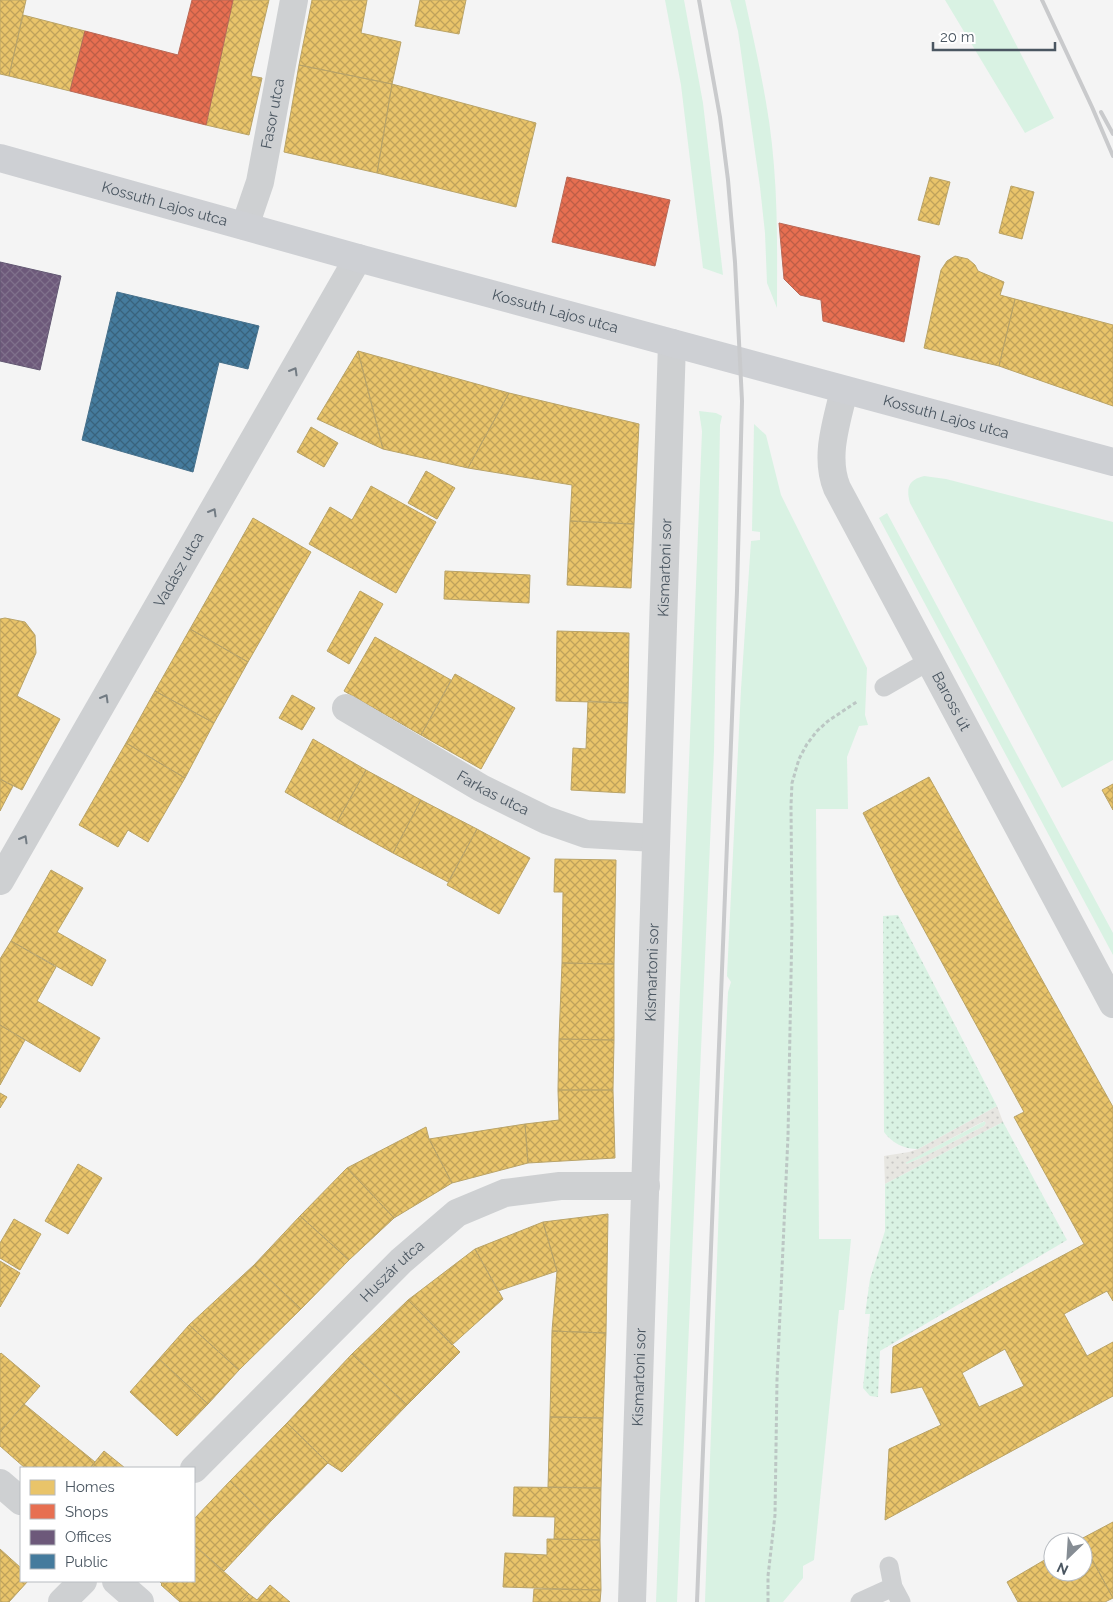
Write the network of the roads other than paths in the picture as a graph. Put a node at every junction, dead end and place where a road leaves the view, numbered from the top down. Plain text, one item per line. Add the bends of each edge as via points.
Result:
1 (294, 0) edge
2 (0, 158) edge
3 (245, 226) junction
4 (358, 258) junction
5 (672, 343) junction
6 (844, 390) junction
7 (1113, 462) edge
8 (929, 661) junction
9 (884, 687) road end
10 (346, 708) dead end
11 (655, 838) junction
12 (0, 881) edge
13 (1113, 1004) edge
14 (646, 1186) junction
15 (195, 1468) edge
16 (0, 1483) edge
17 (20, 1499) edge
18 (889, 1566) dead end
19 (82, 1582) edge
20 (117, 1582) edge
21 (897, 1595) edge
22 (62, 1602) edge
23 (140, 1602) edge
24 (632, 1602) edge
25 (860, 1602) edge

1 - 3 street, Fasor utca via 260,182
2 - 3 street, Kossuth Lajos utca
3 - 4 street, Kossuth Lajos utca
4 - 5 street, Kossuth Lajos utca
12 -> 4 street, Vadász utca
5 - 6 street, Kossuth Lajos utca
5 - 11 street, Kismartoni sor
6 - 7 street, Kossuth Lajos utca
6 - 8 street, Baross út via 831,451 834,480
8 - 9 lane
8 - 13 street, Baross út
10 - 11 street, Farkas utca via 481,788 546,820 586,834
11 - 14 street, Kismartoni sor
14 - 15 street, Huszár utca via 560,1186 505,1193 457,1213 401,1260
14 - 24 street, Kismartoni sor
16 - 17 street
18 - 21 lane
19 - 22 street
20 - 23 street
21 - 25 lane

